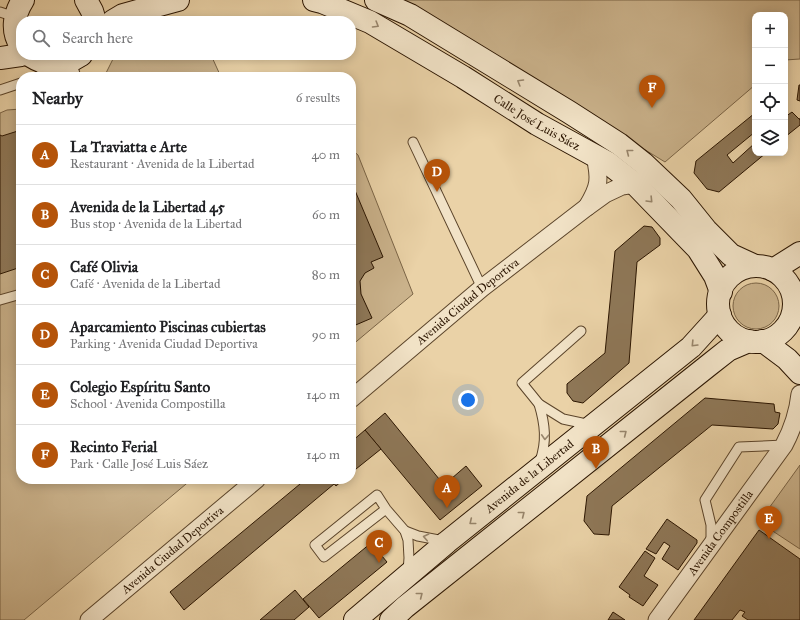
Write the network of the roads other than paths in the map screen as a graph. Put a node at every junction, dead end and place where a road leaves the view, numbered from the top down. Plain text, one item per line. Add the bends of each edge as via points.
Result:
1 (86, 0) edge
2 (178, 0) edge
3 (314, 0) edge
4 (376, 0) edge
5 (93, 16) edge
6 (123, 16) edge
7 (356, 16) edge
8 (356, 16) edge
9 (16, 56) edge
10 (0, 58) edge
11 (38, 60) edge
12 (71, 65) edge
13 (51, 72) edge
14 (16, 85) edge
15 (0, 90) edge
16 (414, 142) dead end
17 (595, 156) junction
18 (635, 184) junction
19 (586, 207) junction
20 (800, 253) edge
21 (764, 268) junction
22 (482, 288) junction
23 (720, 292) junction
24 (16, 295) edge
25 (797, 297) edge
26 (0, 300) edge
27 (720, 315) junction
28 (795, 329) edge
29 (581, 331) dead end
30 (756, 341) junction
31 (800, 373) edge
32 (800, 394) edge
33 (356, 395) edge
34 (539, 404) junction
35 (592, 425) junction
36 (800, 436) edge
37 (784, 445) junction
38 (537, 470) junction
39 (251, 484) edge
40 (386, 509) junction
41 (405, 531) junction
42 (447, 542) junction
43 (711, 547) junction
44 (408, 576) junction
45 (89, 620) edge
46 (355, 620) edge
47 (390, 620) edge
48 (657, 620) edge

1 - 5 main road
2 - 6 main road
3 -> 7 main road, Calle José Luis Sáez
21 -> 4 main road, Calle José Luis Sáez via 731,256 681,199 619,144 410,15
8 -> 17 main road, Calle José Luis Sáez via 370,22 537,124
9 - 10 main road
11 - 12 main road
12 - 13 lane
14 - 15 lane
16 - 22 lane
17 - 18 main road, Calle José Luis Sáez
17 - 19 street, Avenida Ciudad Deportiva via 599,175 595,193
18 - 19 street, Avenida Ciudad Deportiva via 622,186
18 -> 23 main road, Calle José Luis Sáez via 698,249 715,276
19 - 22 street, Avenida Ciudad Deportiva
20 - 21 main road
21 - 23 main road via 744,268 734,274
21 - 25 main road via 782,275
22 - 33 street, Avenida Ciudad Deportiva
23 - 27 main road
24 - 26 lane
25 - 28 main road via 793,312
27 - 30 main road via 726,327 737,336
27 -> 35 main road, Avenida de la Libertad via 691,347
28 - 30 main road
29 - 34 lane via 522,383
30 - 31 main road via 787,359
47 -> 30 main road, Avenida de la Libertad via 728,350
32 - 37 street, Avenida Compostilla via 793,428
34 - 35 lane via 563,419
34 -> 38 lane via 545,440
35 - 38 main road, Avenida de la Libertad
36 - 37 street, Avenida Compostilla
37 - 43 street, Avenida Compostilla
37 - 43 lane via 739,447 705,500 711,525
38 -> 42 main road, Avenida de la Libertad
39 - 45 street, Avenida Ciudad Deportiva
40 - 40 lane via 377,495 315,545 324,557
40 - 41 lane
42 -> 41 lane
41 - 44 lane via 409,552
42 - 44 main road, Avenida de la Libertad
43 - 48 street, Avenida Compostilla
44 - 46 main road, Avenida de la Libertad

